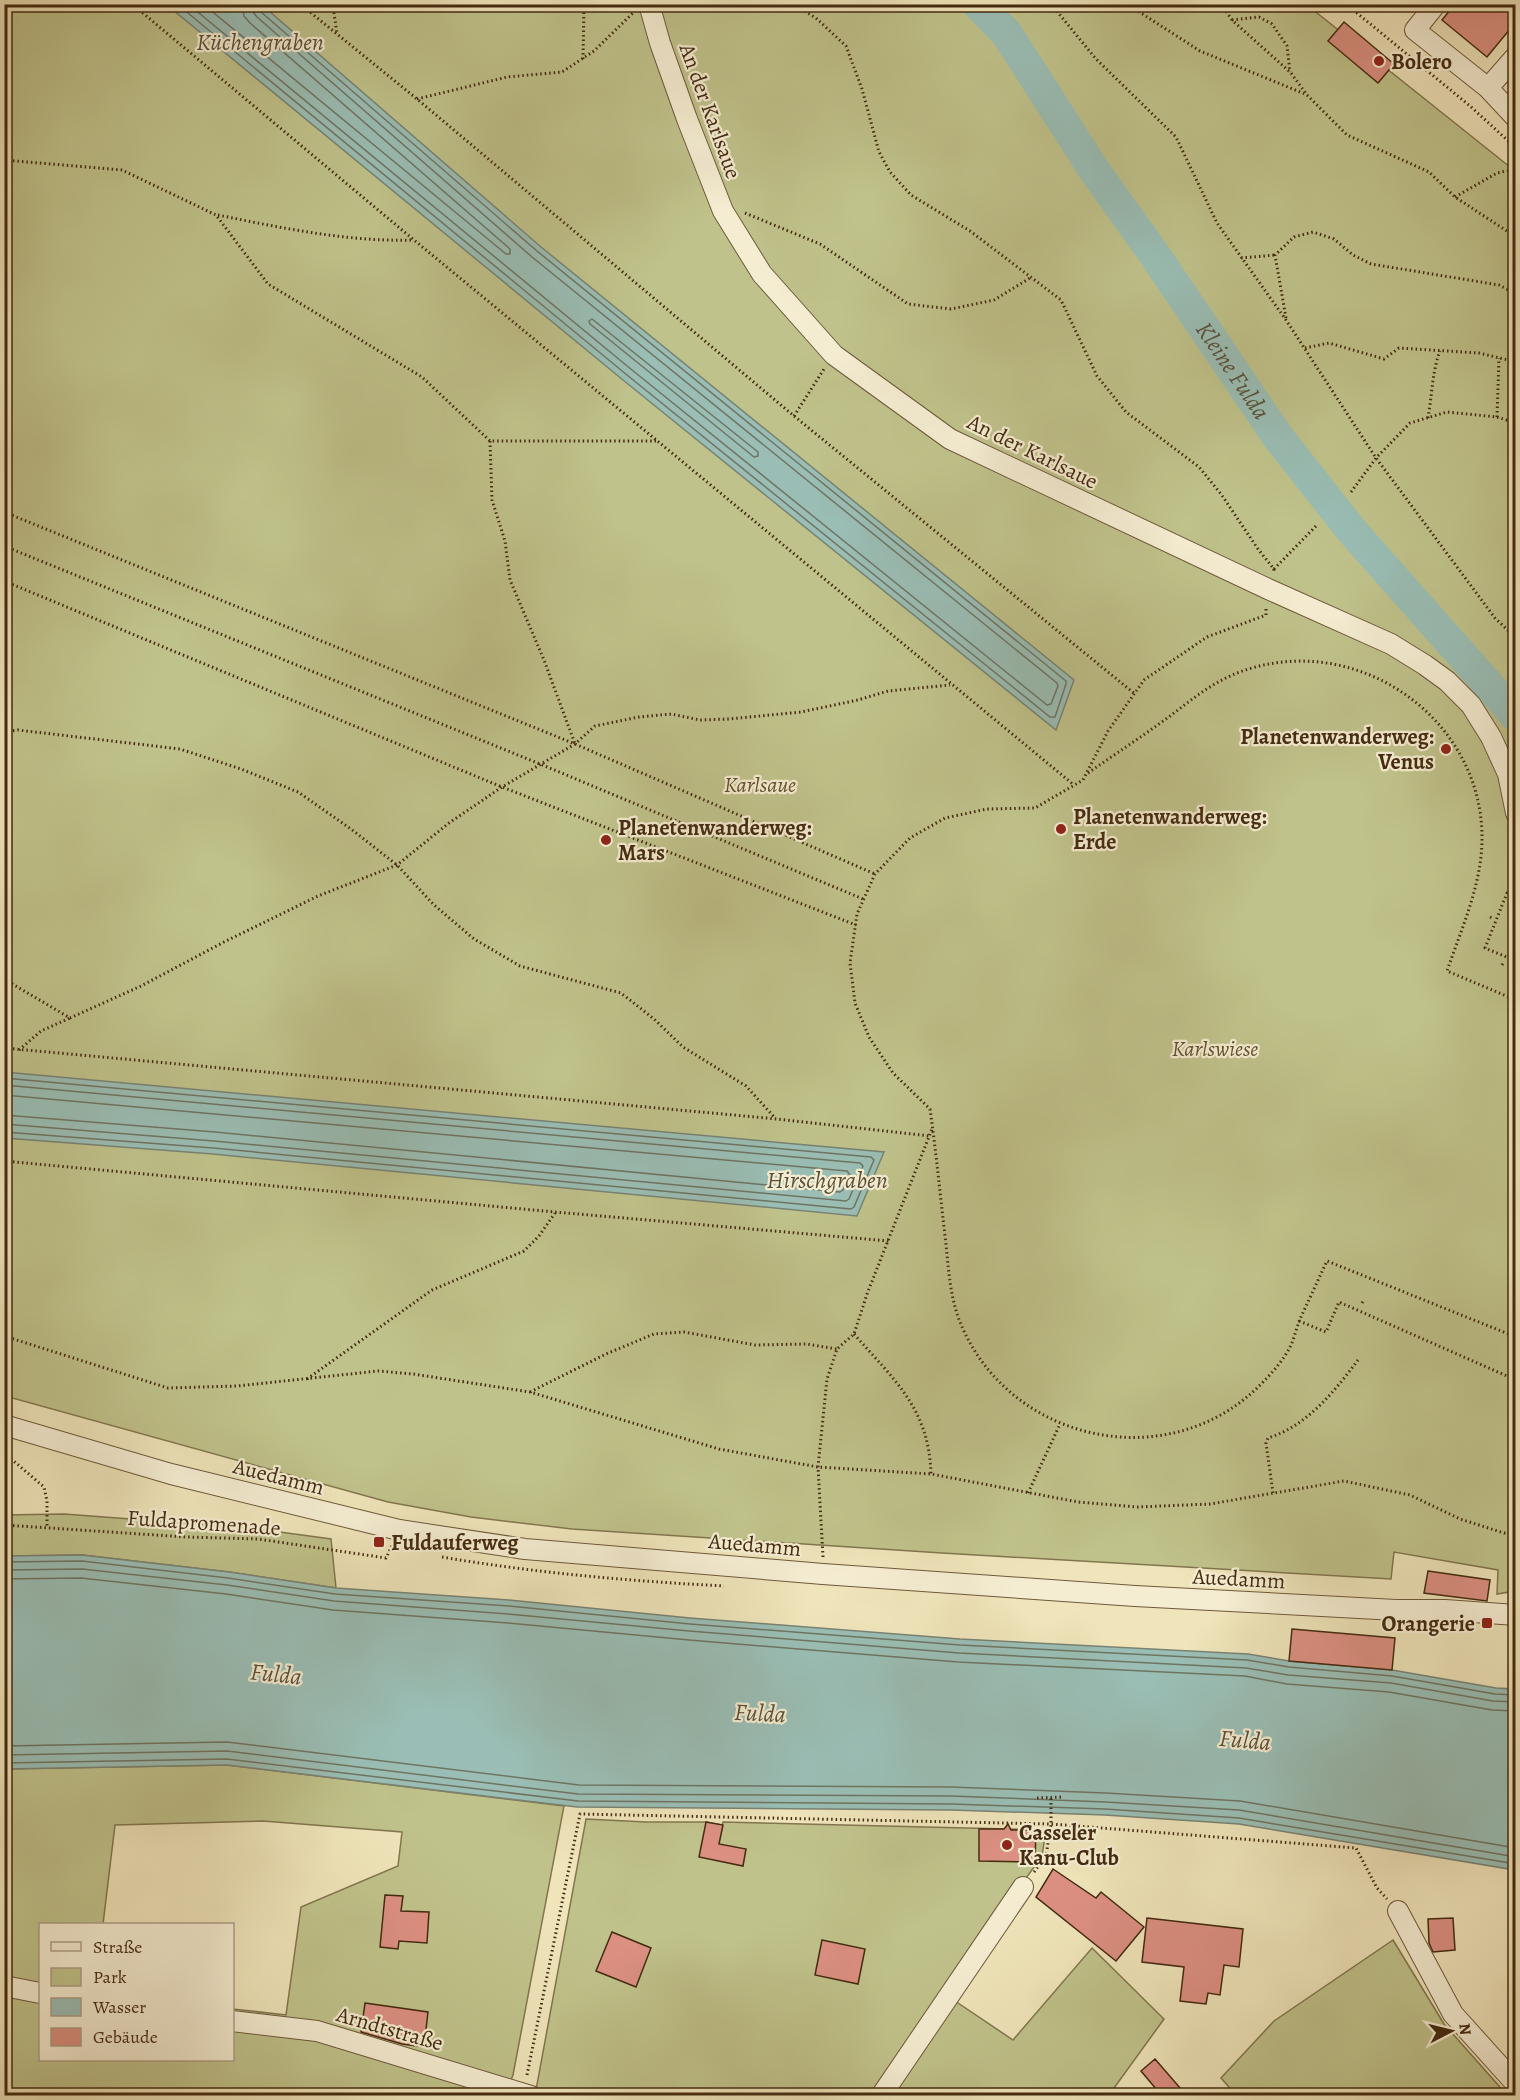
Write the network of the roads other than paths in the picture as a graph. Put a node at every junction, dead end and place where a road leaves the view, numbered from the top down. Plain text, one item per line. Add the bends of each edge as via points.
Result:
1 (650, 4) edge
2 (1436, 4) edge
3 (1515, 56) edge
4 (1488, 88) junction
5 (1515, 118) edge
6 (1515, 813) edge
7 (6, 1426) edge
8 (1515, 1615) edge
9 (1023, 1887) road end
10 (1398, 1911) road end
11 (4, 1986) edge
12 (39, 1993) edge
13 (234, 2021) edge
14 (1515, 2084) edge
15 (526, 2094) edge
16 (881, 2096) edge

1 - 6 street, An der Karlsaue via 660,43 723,211 762,274 834,355 950,439 1391,644 1448,681 1491,736 1508,774
2 - 4 street via 1415,30
3 - 4 street
4 - 5 street
7 - 8 street, Auedamm via 171,1474 399,1530 525,1550 1135,1596
9 - 16 street
10 - 14 street via 1453,2014
11 - 12 street
13 - 15 street, Arndtstraße via 317,2031

